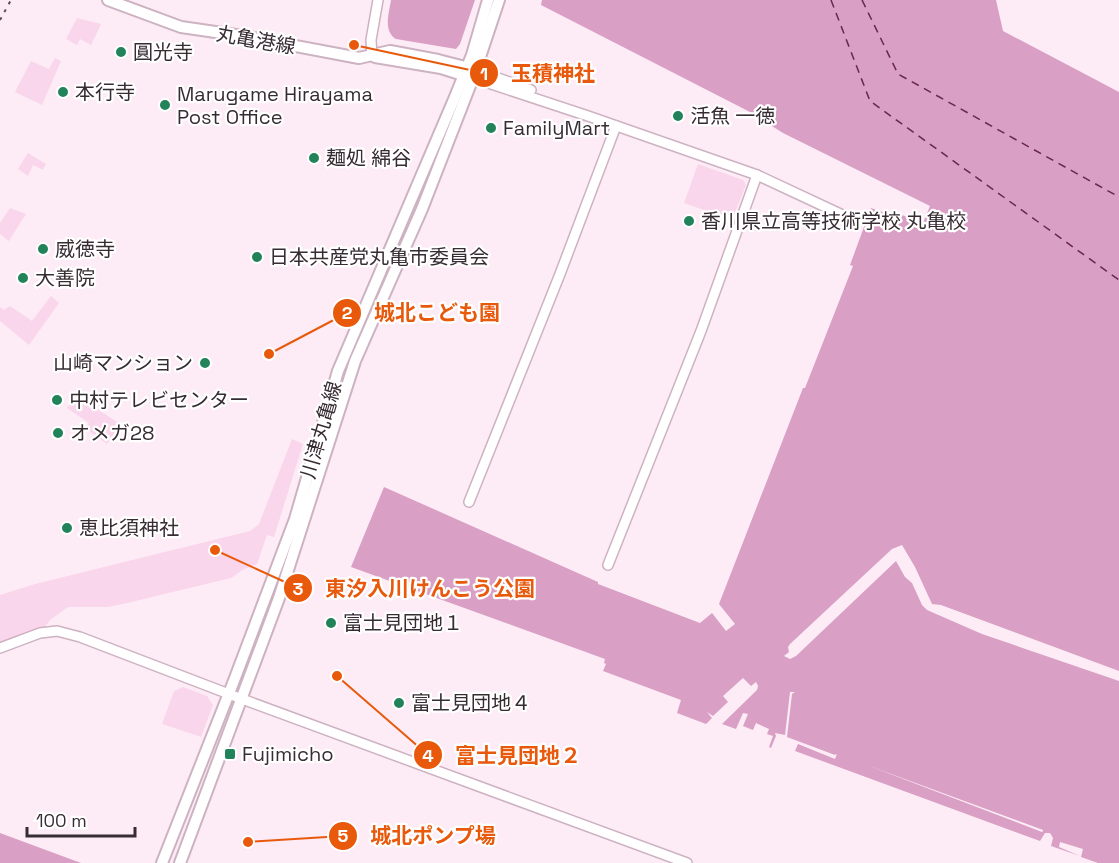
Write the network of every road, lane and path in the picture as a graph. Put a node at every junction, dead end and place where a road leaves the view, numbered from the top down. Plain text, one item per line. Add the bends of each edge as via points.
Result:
1 (108, 0) edge
2 (378, 0) edge
3 (488, 0) edge
4 (500, 0) edge
5 (372, 56) junction
6 (470, 73) junction
7 (616, 126) junction
8 (757, 175) junction
9 (849, 218) dead end
10 (468, 502) dead end
11 (608, 565) dead end
12 (0, 648) edge
13 (229, 693) junction
14 (242, 699) junction
15 (162, 863) edge
16 (180, 863) edge
17 (687, 863) edge

1 - 5 main road, 丸亀港線 via 181,27 359,58
2 - 5 street
3 - 6 main road, 川津丸亀線
4 - 6 main road, 川津丸亀線
5 - 6 main road, 丸亀港線 via 390,51 438,60
6 - 7 street
6 - 13 main road, 川津丸亀線 via 338,371 295,519
6 - 14 main road, 川津丸亀線 via 423,209 354,361 299,541
7 - 8 street
7 - 10 street
8 - 9 street
8 - 11 street via 701,331
12 - 13 street via 57,631
13 - 14 street
13 - 15 main road, 川津丸亀線
14 - 16 main road, 川津丸亀線
14 - 17 street

